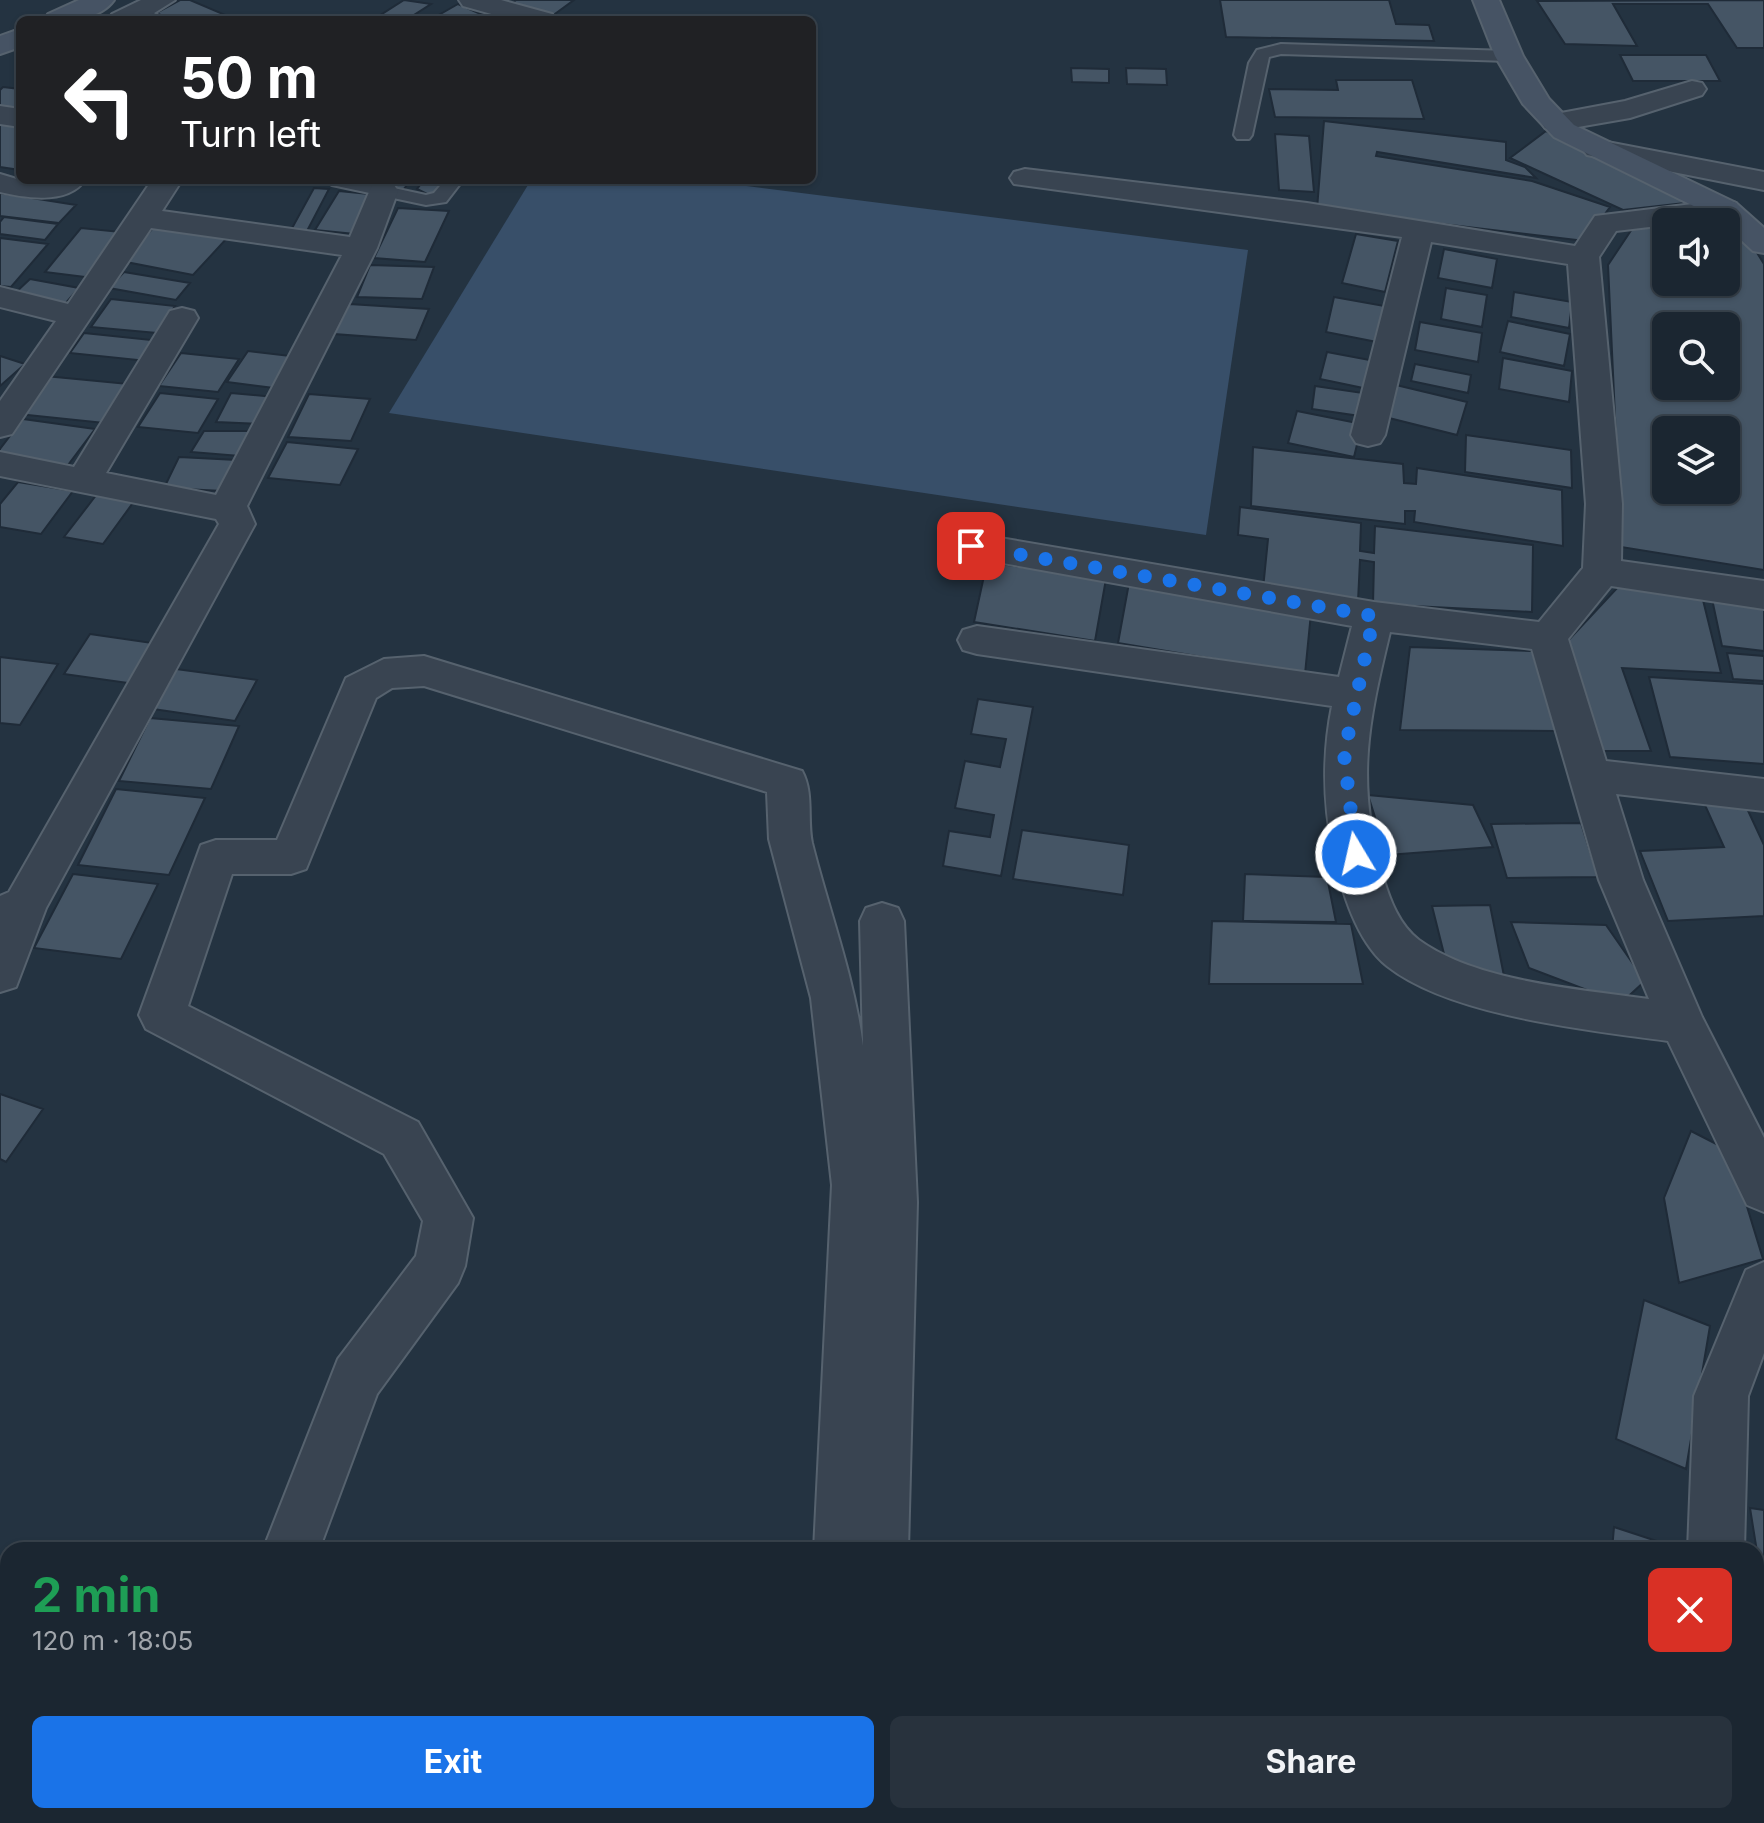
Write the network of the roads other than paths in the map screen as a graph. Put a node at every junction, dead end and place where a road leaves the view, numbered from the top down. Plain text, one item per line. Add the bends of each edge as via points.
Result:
1 (101, 0) edge
2 (472, 0) edge
3 (1486, 0) edge
4 (67, 16) edge
5 (528, 16) edge
6 (1509, 56) junction
7 (1692, 89) dead end
8 (1555, 122) junction
9 (1243, 135) dead end
10 (1597, 149) junction
11 (1025, 178) dead end
12 (1764, 181) edge
13 (0, 183) edge
14 (58, 184) edge
15 (164, 184) edge
16 (351, 184) edge
17 (451, 184) edge
18 (383, 191) junction
19 (1723, 208) edge
20 (140, 217) junction
21 (1652, 218) edge
22 (1740, 222) edge
23 (1419, 229) junction
24 (1764, 244) edge
25 (361, 248) junction
26 (1583, 257) junction
27 (0, 297) edge
28 (76, 316) junction
29 (182, 318) dead end
30 (0, 426) edge
31 (1368, 435) dead end
32 (0, 464) edge
33 (83, 481) junction
34 (227, 509) junction
35 (971, 546) dead end
36 (1602, 571) junction
37 (1764, 595) edge
38 (1374, 616) junction
39 (1548, 637) junction
40 (977, 640) dead end
41 (1357, 695) junction
42 (1591, 775) junction
43 (1764, 795) edge
44 (12, 910) edge
45 (882, 921) dead end
46 (0, 973) edge
47 (1682, 1023) junction
48 (1764, 1189) edge
49 (1764, 1287) edge
50 (294, 1542) edge
51 (842, 1542) edge
52 (880, 1542) edge
53 (1716, 1542) edge

1 - 4 main road
2 - 5 street
3 - 6 main road
6 - 8 main road via 1537,104
6 - 9 lane via 1281,49 1263,53
7 - 8 street via 1630,109
8 - 10 main road
10 - 12 street
10 - 19 main road
11 - 23 street
13 - 14 street via 20,189
15 - 20 street
16 - 18 lane
17 - 18 lane via 432,200
18 - 25 street
20 - 25 street
20 - 28 street
21 - 26 street via 1606,223
22 - 24 main road
23 - 26 street
23 - 31 street
25 - 34 street
26 - 36 street via 1604,504
27 - 28 street
28 - 30 street
29 - 33 street
32 - 33 street
33 - 34 street
34 - 44 street via 237,524
35 - 38 street
36 - 37 street
36 - 39 street
38 - 39 street
38 - 41 street
39 - 42 street
40 - 41 street
41 - 47 street via 1344,754 1351,831 1366,899 1400,951 1451,977 1558,1005
42 - 43 street
42 - 47 street via 1621,880
44 - 46 street
45 - 52 street via 892,1202
47 - 48 street
49 - 53 street via 1721,1396
50 - 51 street via 357,1378 440,1266 448,1218 401,1138 162,1015 216,857 291,857 360,689 384,674 424,671 787,782 790,839 834,998 857,1185

